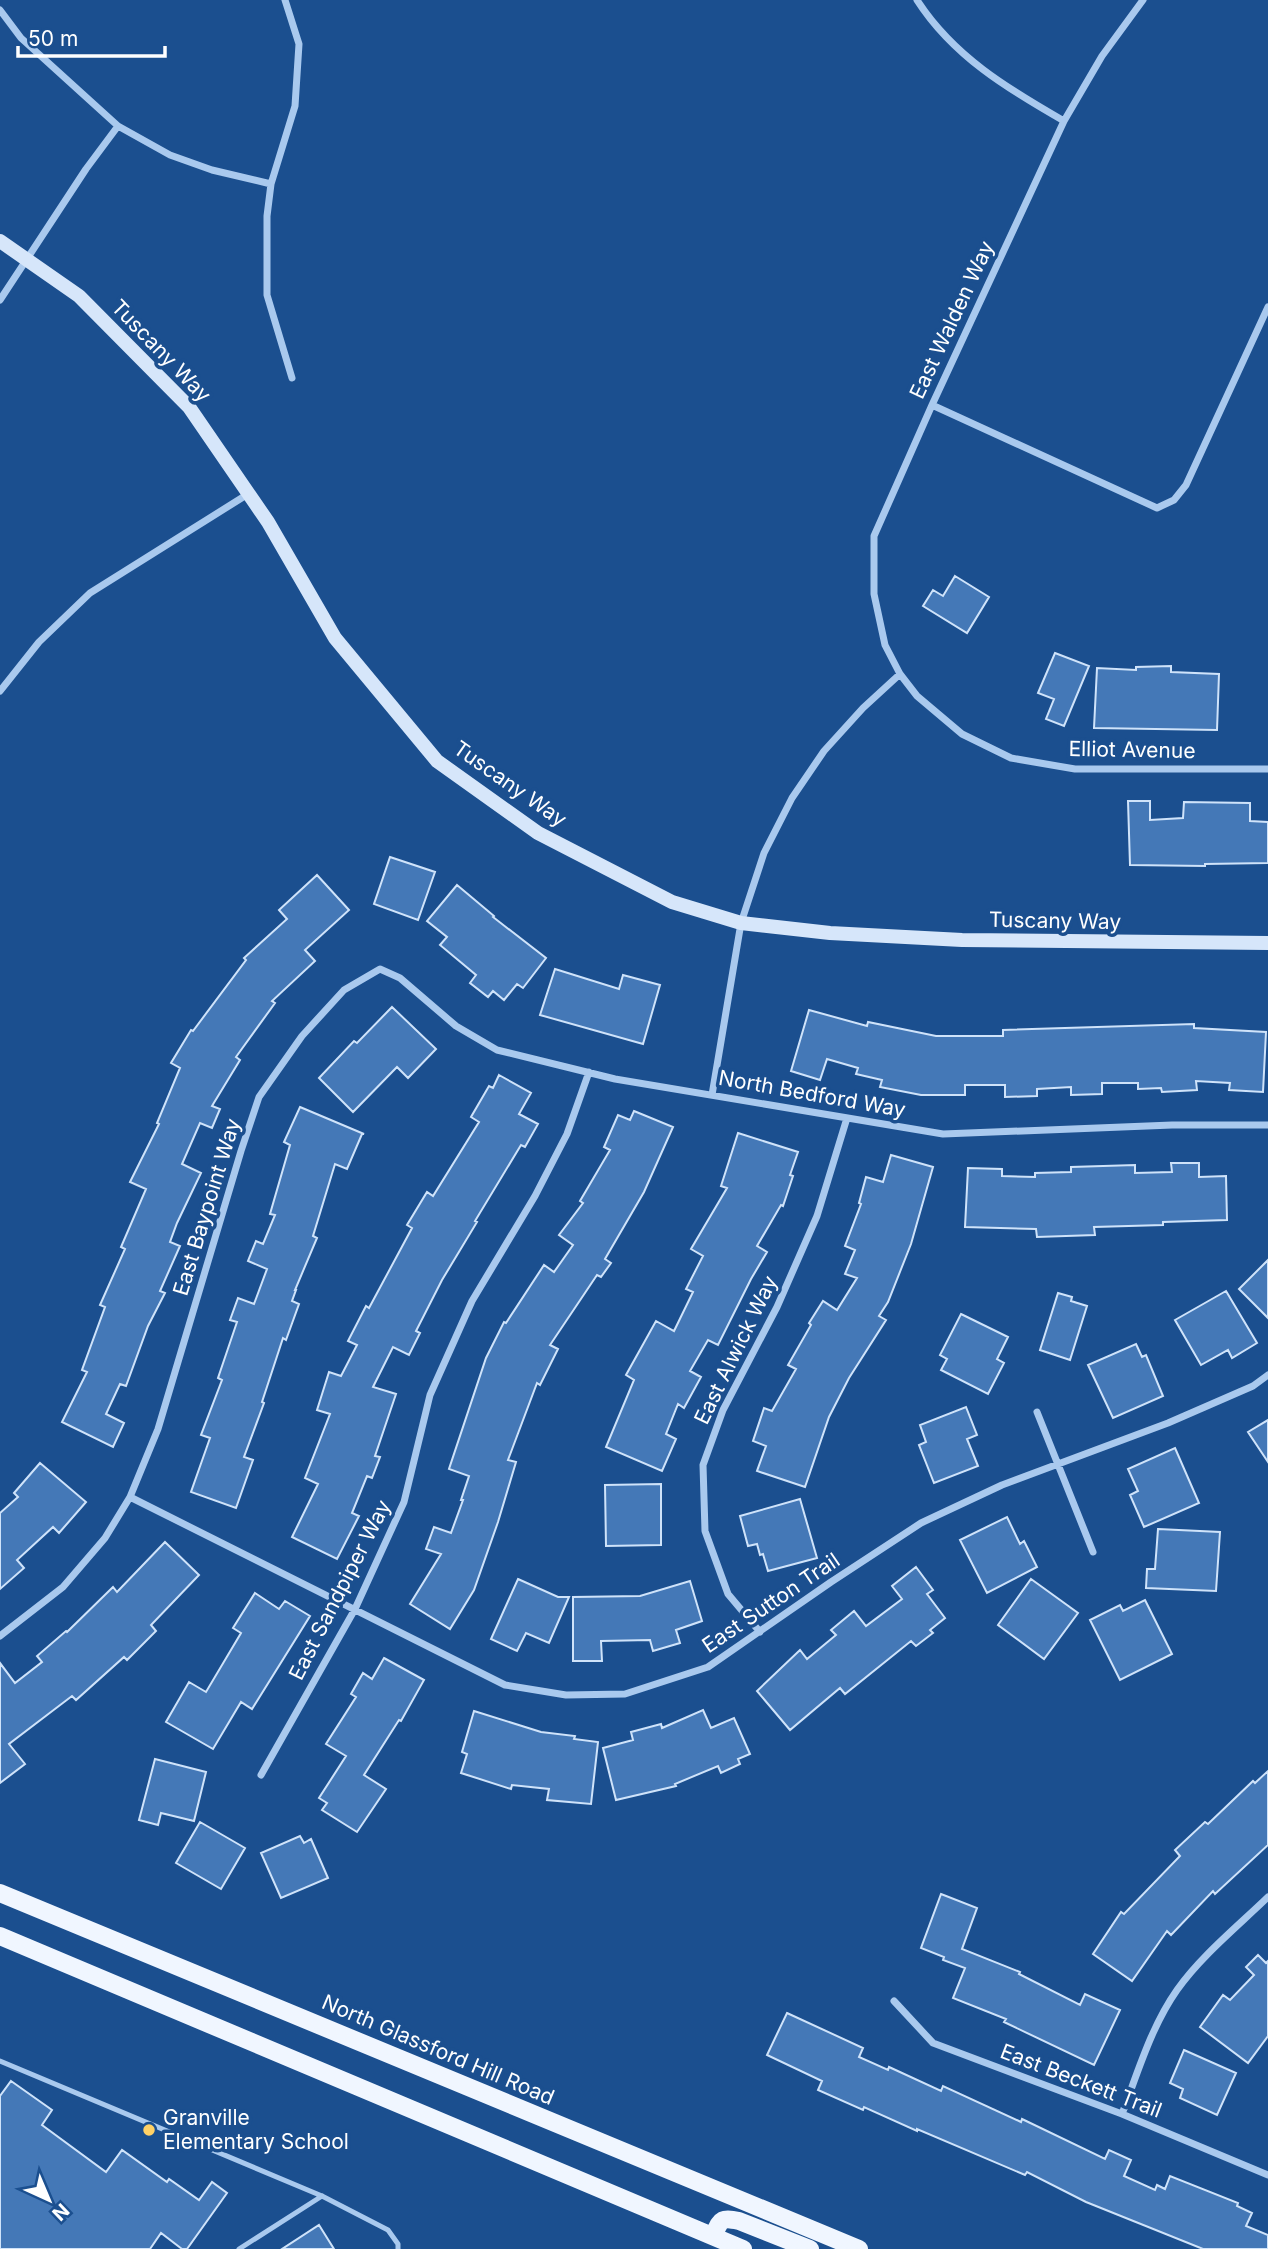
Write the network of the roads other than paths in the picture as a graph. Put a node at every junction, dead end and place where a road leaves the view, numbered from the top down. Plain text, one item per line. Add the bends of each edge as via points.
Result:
1 (285, 0) edge
2 (917, 0) edge
3 (1143, 0) edge
4 (0, 10) edge
5 (1064, 121) junction
6 (118, 126) junction
7 (271, 184) junction
8 (0, 241) edge
9 (26, 259) junction
10 (0, 300) edge
11 (1268, 307) edge
12 (292, 379) dead end
13 (932, 405) junction
14 (248, 494) junction
15 (900, 674) junction
16 (0, 691) edge
17 (1268, 769) edge
18 (741, 923) junction
19 (1268, 943) edge
20 (380, 969) joint
21 (589, 1072) junction
22 (712, 1095) junction
23 (847, 1118) junction
24 (1268, 1125) edge
25 (1268, 1375) edge
26 (1037, 1412) dead end
27 (1058, 1464) junction
28 (130, 1497) junction
29 (1093, 1552) dead end
30 (355, 1609) junction
31 (760, 1632) junction
32 (0, 1636) edge
33 (261, 1775) dead end
34 (0, 1893) edge
35 (1268, 1897) edge
36 (0, 1936) edge
37 (894, 2001) dead end
38 (0, 2061) edge
39 (1122, 2114) junction
40 (1268, 2175) edge
41 (322, 2196) junction
42 (710, 2243) edge
43 (239, 2249) edge
44 (398, 2249) edge
45 (743, 2249) edge
46 (810, 2249) edge
47 (859, 2249) edge

1 - 7 street via 299,44 295,106
2 - 5 street via 974,64
3 - 5 street, East Walden Way via 1101,56
4 - 6 street via 21,38
5 - 13 street, East Walden Way
6 - 7 street via 170,155
6 - 9 street
7 - 12 street via 267,295
8 - 9 street, Tuscany Way
9 - 10 street
9 - 14 street, Tuscany Way via 79,296 190,407
11 - 13 street via 1186,485 1174,500 1157,508
13 - 15 street, East Walden Way via 874,536 874,594 885,645
14 - 16 street via 90,593 39,642
14 - 18 street, Tuscany Way via 335,638 437,761 538,833 672,902
15 - 17 street, Elliot Avenue via 917,696 962,734 1011,758 1075,769
15 - 18 street via 824,751 792,798 764,853
18 - 19 street, Tuscany Way via 962,940
18 - 22 street
20 - 21 street, North Bedford Way via 400,978 456,1026 497,1050
20 - 28 street, East Baypoint Way via 344,990 302,1036 259,1097 158,1429
21 - 22 street, North Bedford Way
21 - 30 street, East Sandpiper Way via 567,1134 536,1196 472,1301 429,1395 404,1503
22 - 23 street, North Bedford Way
23 - 24 street, North Bedford Way via 943,1134
23 - 31 street, East Alwick Way via 817,1216 777,1307 723,1409 703,1465 705,1531 729,1594
25 - 27 street, East Sutton Trail via 1168,1423
26 - 27 street
27 - 29 street
27 - 31 street, East Sutton Trail via 921,1523
28 - 30 street, East Sutton Trail
28 - 32 street, East Baypoint Way via 104,1538 63,1587
30 - 31 street, East Sutton Trail via 505,1685 566,1695 625,1694 696,1671
30 - 33 street, East Sandpiper Way
34 - 47 main road, North Glassford Hill Road
35 - 39 street via 1177,1990 1150,2040
36 - 42 main road
37 - 39 street, East Beckett Trail via 933,2043
38 - 41 lane
39 - 40 street, East Beckett Trail
41 - 43 lane
41 - 44 lane via 388,2230
42 - 45 main road
42 - 46 main road via 720,2222 727,2218

